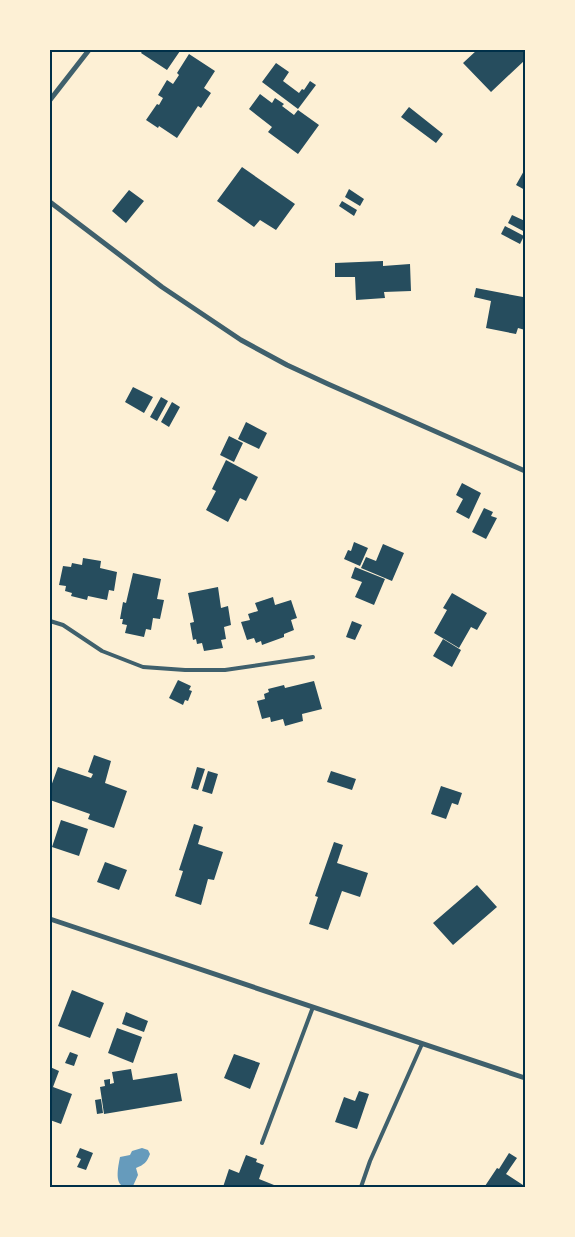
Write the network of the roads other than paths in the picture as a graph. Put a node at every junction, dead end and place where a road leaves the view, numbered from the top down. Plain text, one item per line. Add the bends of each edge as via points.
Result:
1 (90, 50) edge
2 (50, 100) edge
3 (50, 202) edge
4 (525, 471) edge
5 (50, 621) edge
6 (313, 657) dead end
7 (50, 919) edge
8 (313, 1007) junction
9 (422, 1044) junction
10 (525, 1078) edge
11 (262, 1143) dead end
12 (361, 1187) edge

1 - 2 street
3 - 4 street via 162,287 241,340 328,384
5 - 6 lane via 63,625 102,651 143,667 226,670
7 - 8 street
8 - 9 street
8 - 11 lane
9 - 10 street
9 - 12 lane

